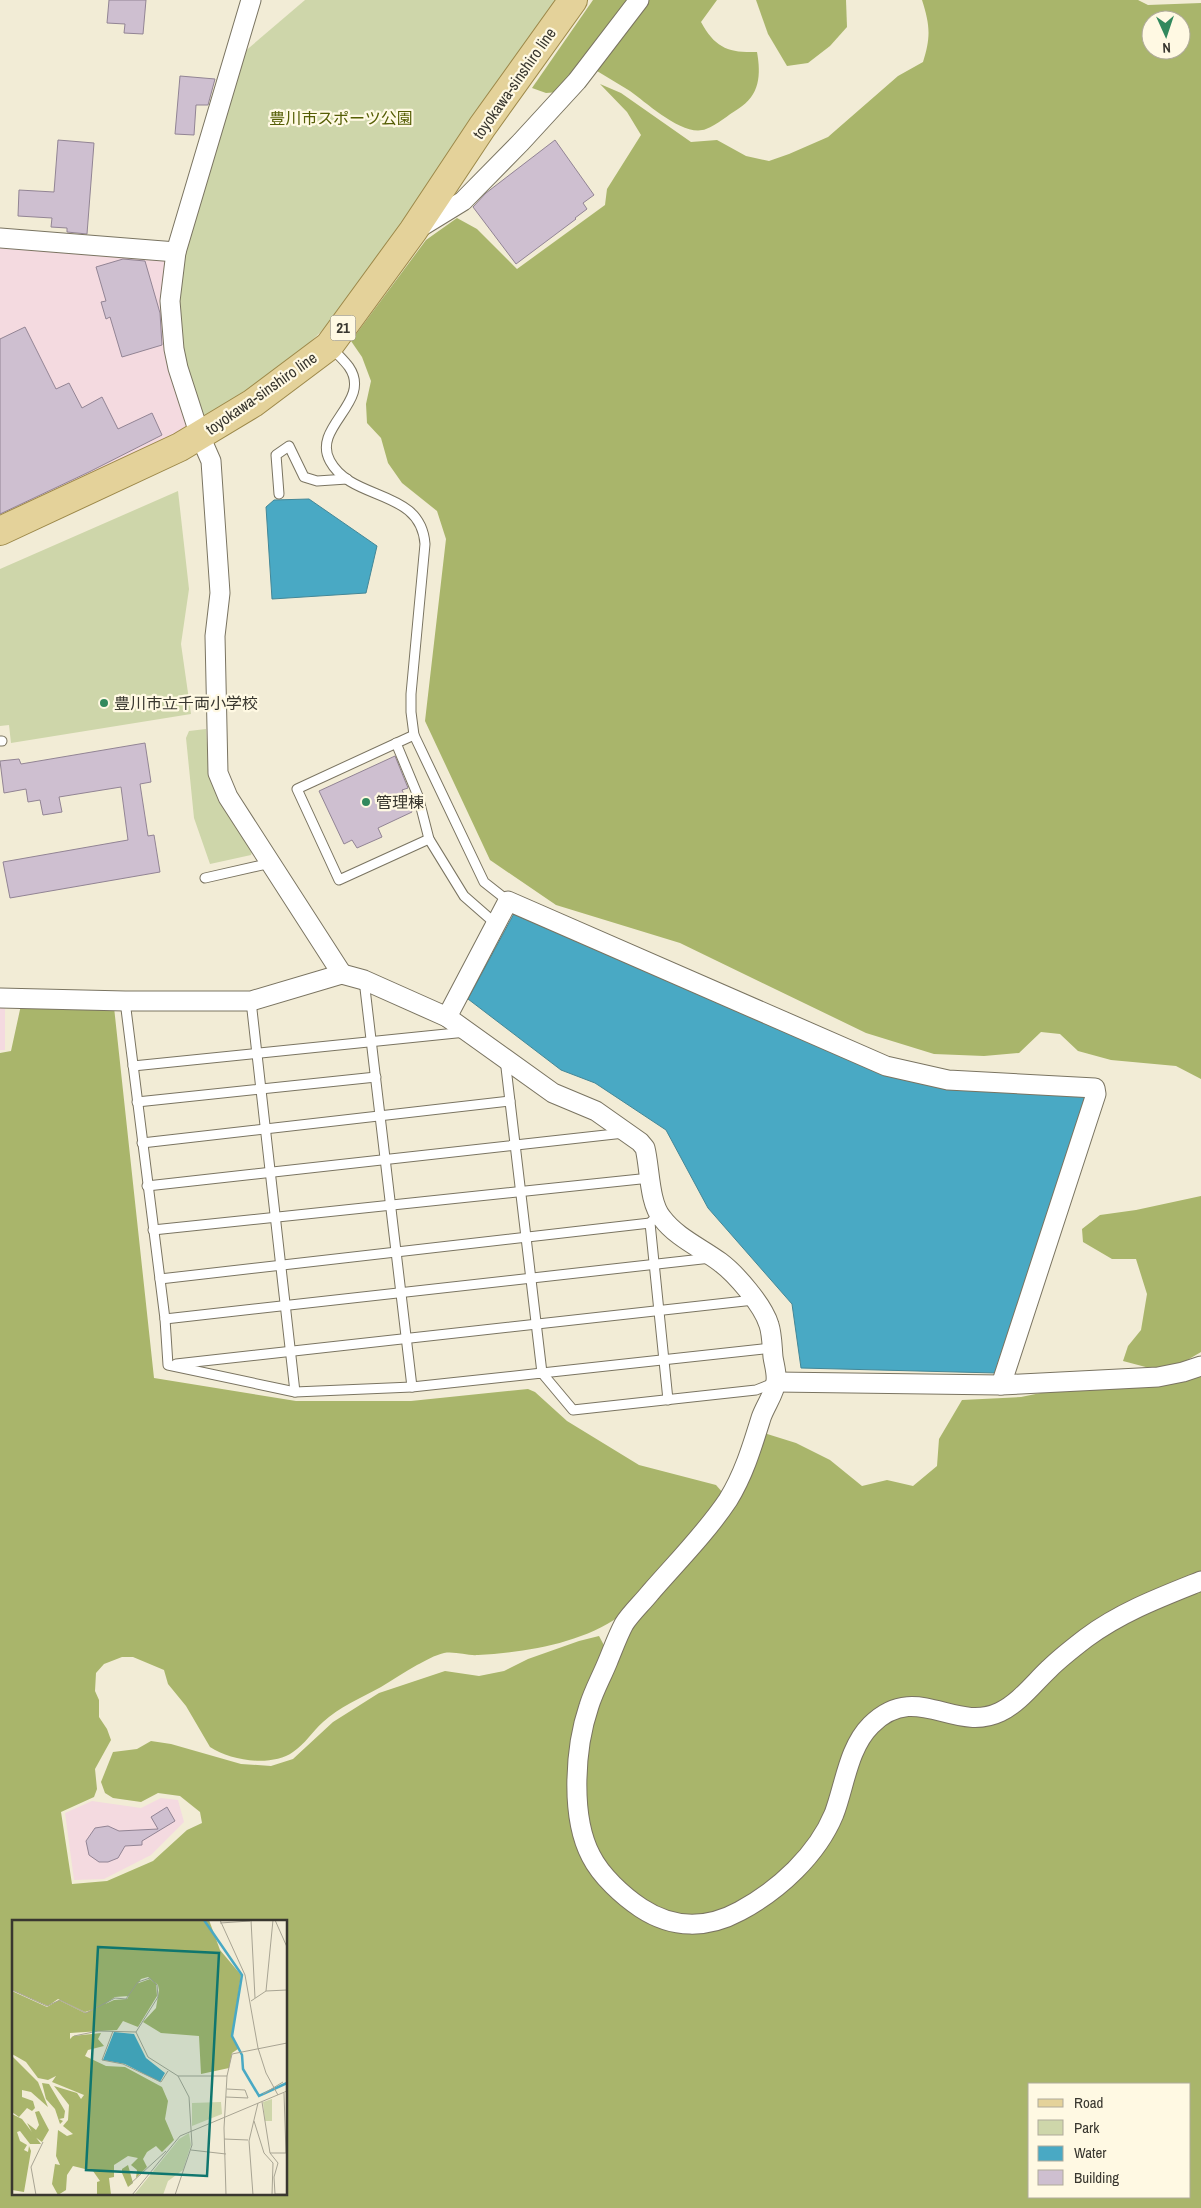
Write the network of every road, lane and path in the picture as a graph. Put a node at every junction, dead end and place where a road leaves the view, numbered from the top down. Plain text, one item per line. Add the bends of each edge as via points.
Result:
1 (251, 0) edge
2 (573, 0) edge
3 (639, 0) edge
4 (413, 231) junction
5 (0, 238) edge
6 (176, 252) junction
7 (330, 346) junction
8 (200, 436) junction
9 (347, 478) junction
10 (279, 494) dead end
11 (0, 531) edge
12 (414, 735) junction
13 (396, 743) junction
14 (429, 839) junction
15 (271, 863) junction
16 (205, 878) dead end
17 (508, 901) junction
18 (496, 924) junction
19 (342, 974) junction
20 (364, 980) junction
21 (0, 998) edge
22 (125, 1001) junction
23 (251, 1001) junction
24 (447, 1017) junction
25 (468, 1032) junction
26 (371, 1042) junction
27 (257, 1053) junction
28 (505, 1059) junction
29 (133, 1066) junction
30 (376, 1077) junction
31 (261, 1089) junction
32 (510, 1101) junction
33 (137, 1102) junction
34 (380, 1116) junction
35 (266, 1129) junction
36 (628, 1133) junction
37 (142, 1143) junction
38 (515, 1145) junction
39 (385, 1160) junction
40 (270, 1172) junction
41 (650, 1178) junction
42 (147, 1186) junction
43 (521, 1192) junction
44 (391, 1205) junction
45 (276, 1218) junction
46 (654, 1219) junction
47 (153, 1230) junction
48 (526, 1237) junction
49 (396, 1252) junction
50 (714, 1258) junction
51 (281, 1265) junction
52 (654, 1265) junction
53 (531, 1278) junction
54 (160, 1279) junction
55 (401, 1293) junction
56 (754, 1300) junction
57 (286, 1305) junction
58 (659, 1311) junction
59 (165, 1319) junction
60 (536, 1325) junction
61 (407, 1338) junction
62 (772, 1348) junction
63 (291, 1350) junction
64 (664, 1360) junction
65 (168, 1365) junction
66 (1201, 1366) edge
67 (542, 1373) junction
68 (776, 1382) junction
69 (1001, 1385) junction
70 (412, 1387) junction
71 (296, 1392) junction
72 (668, 1400) junction
73 (1201, 1581) edge

1 - 6 street
2 - 4 main road, toyokawa-sinshiro line / 21
3 - 4 street via 577,81 464,201
4 - 7 main road, toyokawa-sinshiro line / 21
5 - 6 street
6 - 8 street via 170,301 174,349
7 - 8 main road, toyokawa-sinshiro line / 21 via 253,403
7 - 9 lane via 354,377 351,400 330,431 326,443 329,460
8 - 11 main road, toyokawa-sinshiro line / 21
8 - 15 street via 211,461 220,593 214,636 218,773 228,797
9 - 10 lane via 317,481 304,476 290,446 276,455
9 - 12 lane via 407,508 422,524 425,534 411,694
12 - 13 lane
12 - 17 lane via 484,882
13 - 14 lane via 418,796
13 - 14 lane via 297,789 339,880
14 - 18 lane via 464,896
15 - 16 lane
15 - 19 street
17 - 18 street
17 - 69 street via 886,1066 948,1080 1095,1088 1096,1094
18 - 24 street
19 - 20 street
19 - 23 street
20 - 24 street
20 - 26 lane
21 - 22 street
22 - 23 street
22 - 29 lane
23 - 27 lane
24 - 25 street
25 - 26 lane
25 - 28 street
26 - 27 lane
26 - 30 lane
27 - 29 lane
27 - 31 lane
28 - 32 lane
28 - 36 street via 553,1093 596,1111
29 - 33 lane
30 - 31 lane
30 - 34 lane
31 - 33 lane
31 - 35 lane
32 - 34 lane
32 - 38 lane
33 - 37 lane
34 - 35 lane
34 - 39 lane
35 - 37 lane
35 - 40 lane
36 - 38 lane
36 - 41 street via 645,1148
37 - 42 lane
38 - 39 lane
38 - 43 lane
39 - 40 lane
39 - 44 lane
40 - 42 lane
40 - 45 lane
41 - 43 lane
41 - 46 street
42 - 47 lane
43 - 44 lane
43 - 48 lane
44 - 45 lane
44 - 49 lane
45 - 47 lane
45 - 51 lane
46 - 48 lane
46 - 50 street
46 - 52 lane
47 - 54 lane
48 - 49 lane
48 - 53 lane
49 - 51 lane
49 - 55 lane
50 - 52 lane
50 - 56 street via 738,1277
51 - 54 lane
51 - 57 lane
52 - 53 lane
52 - 58 lane
53 - 55 lane
53 - 60 lane
54 - 59 lane
55 - 57 lane
55 - 61 lane
56 - 58 lane
56 - 62 street via 769,1324
57 - 59 lane
57 - 63 lane
58 - 60 lane
58 - 64 lane
59 - 65 lane
60 - 61 lane
60 - 67 lane
61 - 63 lane
61 - 70 lane
62 - 64 lane
62 - 68 street
63 - 65 lane
63 - 71 lane
64 - 67 lane
64 - 72 lane
65 - 71 lane
66 - 69 street via 1158,1376
67 - 70 lane
67 - 72 lane via 573,1410
68 - 69 street
68 - 72 lane via 756,1390
68 - 73 street via 749,1460 729,1498 624,1624 588,1706 579,1747 577,1789 582,1832 590,1856 601,1872 637,1906 658,1918 687,1924 727,1918 786,1879 808,1857 832,1818 859,1739 890,1710 919,1706 974,1718 1000,1712 1089,1636 1131,1609
70 - 71 lane

